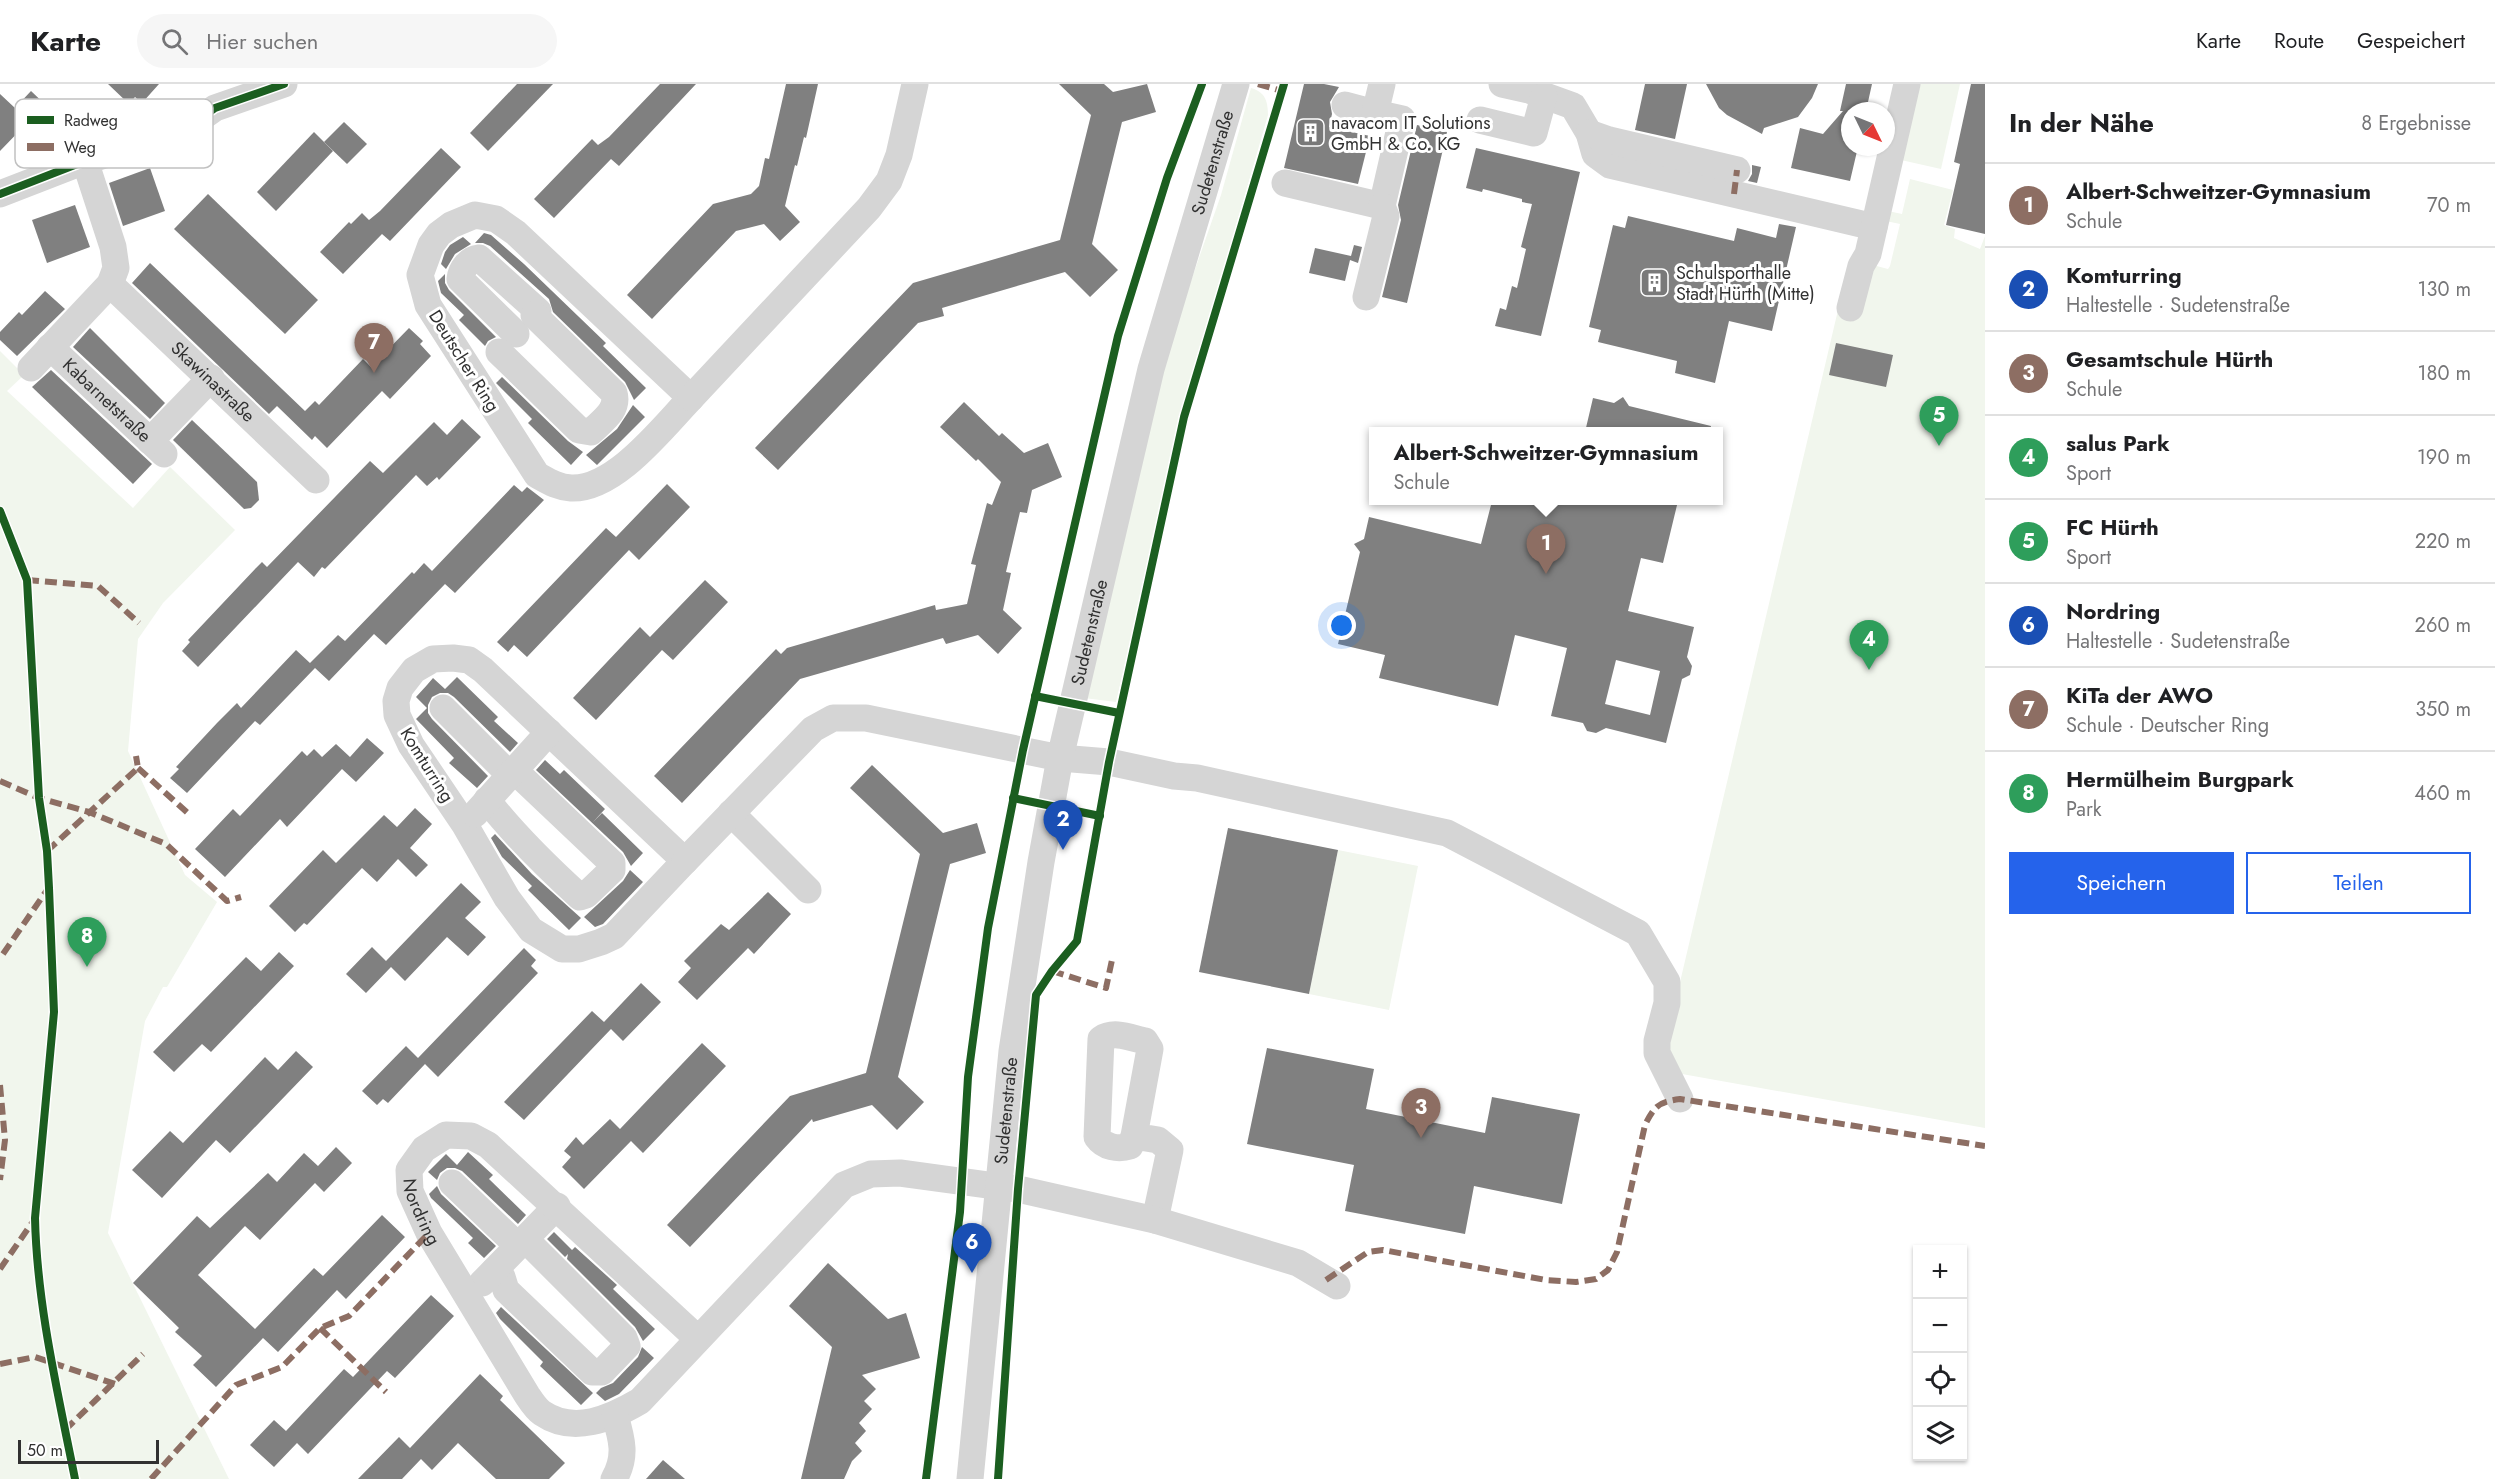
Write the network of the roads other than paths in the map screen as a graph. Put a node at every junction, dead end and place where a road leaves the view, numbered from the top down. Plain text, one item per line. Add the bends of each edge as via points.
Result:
1 (284, 84) edge
2 (915, 84) edge
3 (1236, 84) edge
4 (1382, 84) edge
5 (1502, 84) edge
6 (1907, 84) edge
7 (1534, 90) edge
8 (1575, 95) edge
9 (1344, 105) dead end
10 (213, 109) edge
11 (1375, 113) junction
12 (1480, 120) dead end
13 (1589, 133) junction
14 (66, 168) edge
15 (86, 168) edge
16 (1737, 170) dead end
17 (1286, 183) dead end
18 (0, 194) edge
19 (1382, 206) junction
20 (1874, 227) junction
21 (567, 280) junction
22 (110, 284) junction
23 (1366, 297) dead end
24 (1850, 308) dead end
25 (50, 347) junction
26 (31, 368) dead end
27 (211, 378) junction
28 (475, 378) junction
29 (691, 398) junction
30 (316, 480) dead end
31 (443, 708) dead end
32 (549, 732) junction
33 (1060, 758) junction
34 (512, 773) junction
35 (487, 800) junction
36 (730, 813) junction
37 (465, 825) junction
38 (685, 861) junction
39 (808, 890) dead end
40 (1680, 1099) dead end
41 (1134, 1136) dead end
42 (453, 1183) dead end
43 (998, 1185) junction
44 (556, 1206) junction
45 (1155, 1220) junction
46 (521, 1243) junction
47 (494, 1271) junction
48 (1337, 1286) dead end
49 (468, 1297) junction
50 (698, 1339) junction
51 (615, 1416) junction
52 (614, 1479) edge
53 (970, 1479) edge

1 - 10 street
2 - 29 street, Deutscher Ring via 889,181 869,208
3 - 33 street, Sudetenstraße via 1151,369
4 - 11 street
5 - 7 street
6 - 20 street
7 - 8 street
7 - 12 street via 1534,133
8 - 13 street
9 - 11 street
11 - 19 street via 1402,120
13 - 16 street
13 - 20 street via 1595,154 1610,165
14 - 18 street
15 - 22 street via 112,247 116,267
17 - 19 street
19 - 23 street via 1386,216
20 - 24 street
21 - 28 street
21 - 28 street, Deutscher Ring via 496,219 475,216 439,234 420,275 428,305
21 - 29 street, Deutscher Ring
22 - 25 street
22 - 27 street, Skawinastraße
25 - 26 street
25 - 27 street, Kabarnetstraße via 157,448
27 - 30 street, Skawinastraße
28 - 29 street, Deutscher Ring via 537,475 555,486 573,488 615,474
31 - 34 street
32 - 34 street
32 - 37 street, Komturring via 469,660 433,659 414,670 400,688 397,715 411,745
32 - 38 street, Komturring
33 - 36 street, Komturring via 866,718 833,718 813,729
33 - 40 street, Komturring via 1109,762 1197,778 1447,833 1638,933 1667,982 1657,1053
33 - 43 street, Sudetenstraße via 1012,1050
34 - 35 street
34 - 35 street via 612,863 612,870 580,897
35 - 37 street
36 - 38 street, Komturring
36 - 39 street
37 - 38 street, Komturring via 507,898 531,930 562,949 579,949 614,936
41 - 45 street via 1158,1140 1170,1150
42 - 46 street
43 - 45 street, Nordring
43 - 50 street, Nordring via 900,1173 871,1174 844,1185
43 - 53 street, Sudetenstraße
44 - 46 street
44 - 49 street, Nordring via 507,1160 471,1136 446,1135 424,1149 410,1170 410,1191 429,1233
44 - 50 street, Nordring
45 - 48 street, Nordring via 1298,1263
46 - 47 street
46 - 47 street via 624,1338 627,1346 602,1372 592,1372 506,1290 502,1277
47 - 49 street
49 - 51 street, Nordring via 540,1412 560,1422 581,1424
50 - 51 street, Nordring via 640,1401
51 - 52 street via 624,1448

